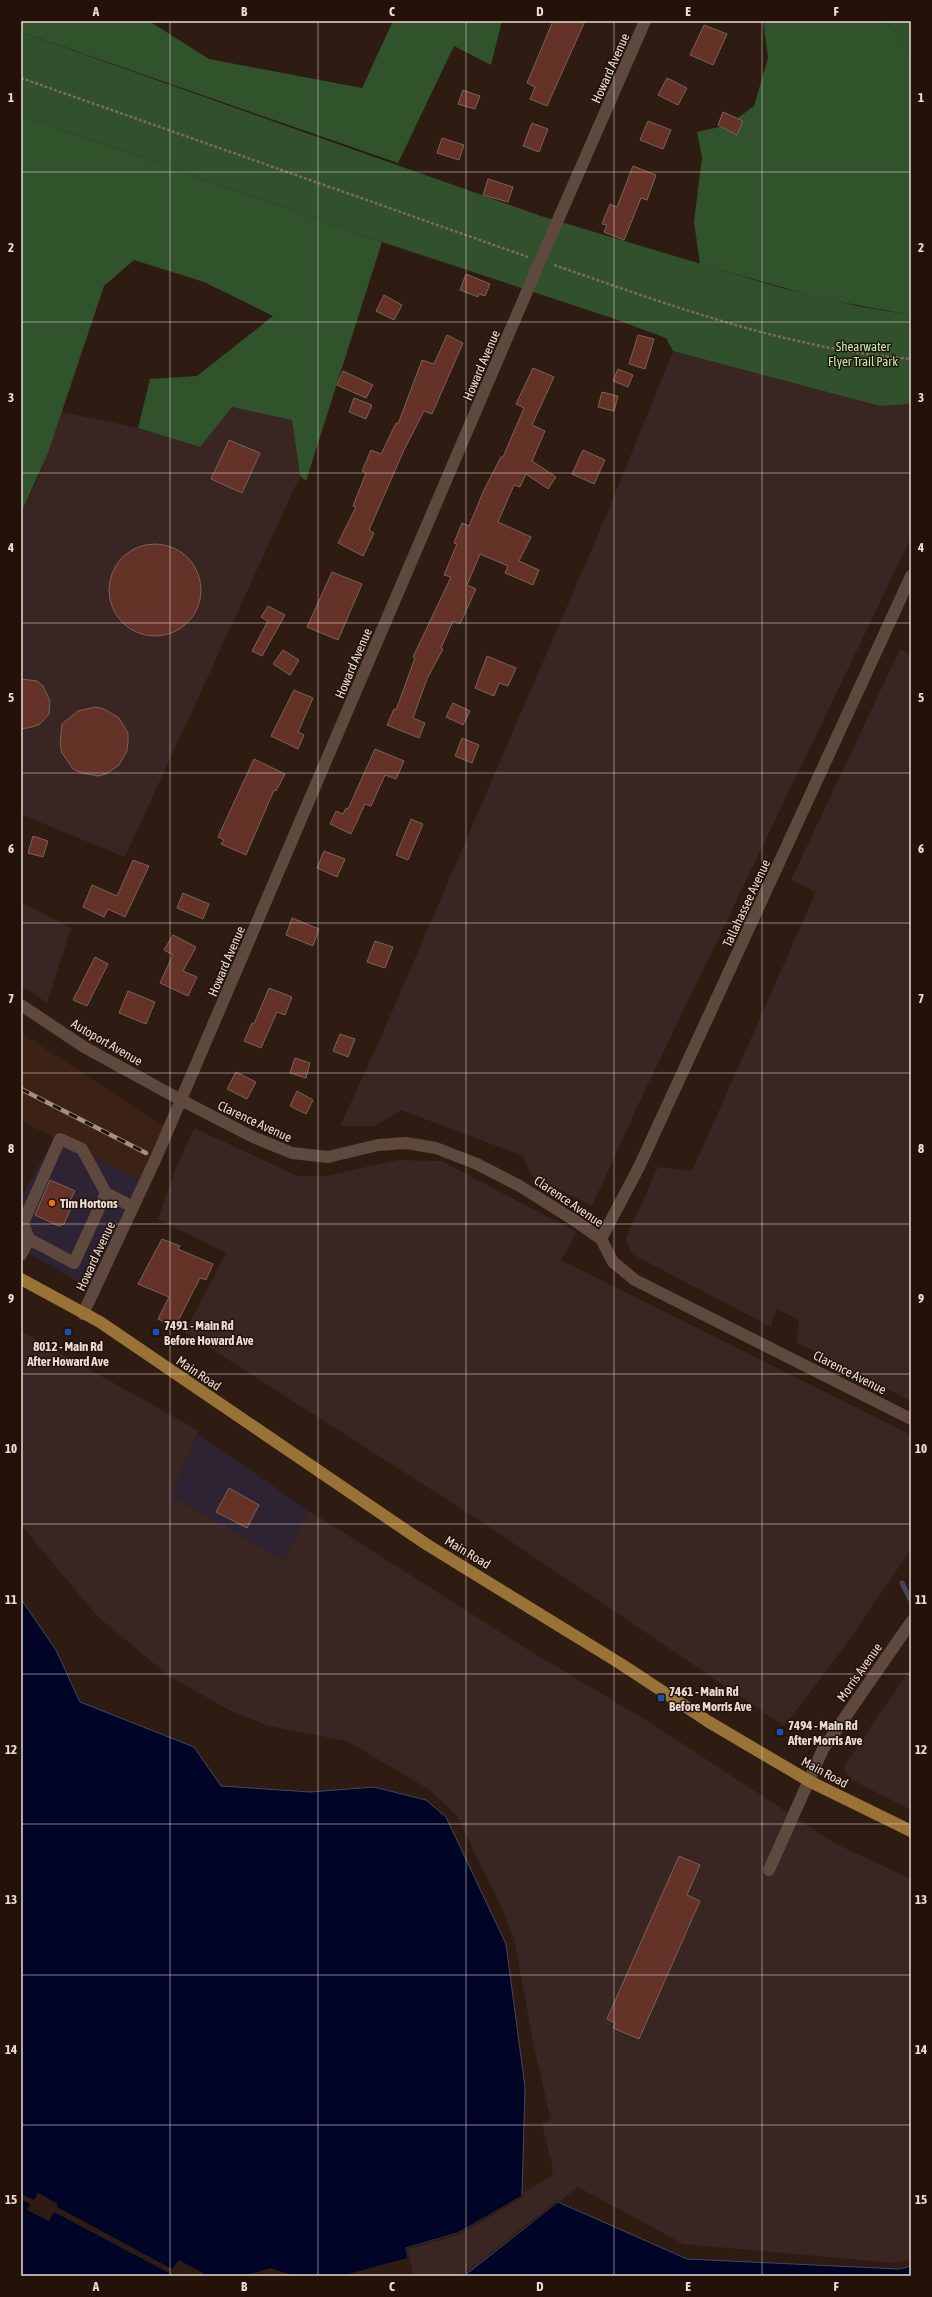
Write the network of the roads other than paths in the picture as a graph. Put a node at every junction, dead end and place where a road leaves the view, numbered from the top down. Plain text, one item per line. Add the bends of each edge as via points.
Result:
1 (645, 21) edge
2 (911, 576) edge
3 (21, 1005) edge
4 (181, 1100) junction
5 (106, 1193) junction
6 (133, 1207) junction
7 (29, 1239) junction
8 (601, 1239) junction
9 (21, 1255) edge
10 (21, 1279) edge
11 (83, 1314) junction
12 (911, 1418) edge
13 (911, 1622) edge
14 (809, 1781) junction
15 (911, 1831) edge
16 (769, 1870) dead end

1 - 4 street, Howard Avenue
2 - 8 street, Tallahassee Avenue via 639,1167
3 - 4 street, Autoport Avenue via 84,1046
4 - 6 street, Howard Avenue
4 - 8 street, Clarence Avenue via 292,1154 328,1157 398,1143 417,1143 443,1150 518,1185
5 - 6 street
5 - 7 street via 74,1263
5 - 7 street via 82,1149 60,1139 23,1223
6 - 11 street, Howard Avenue
7 - 9 street
8 - 12 street, Clarence Avenue via 613,1262 635,1280
10 - 11 main road, Main Road
11 - 14 main road, Main Road via 100,1322 426,1544 621,1664 709,1722
13 - 14 street, Morris Avenue via 823,1749
14 - 15 main road, Main Road
14 - 16 street, Morris Avenue

